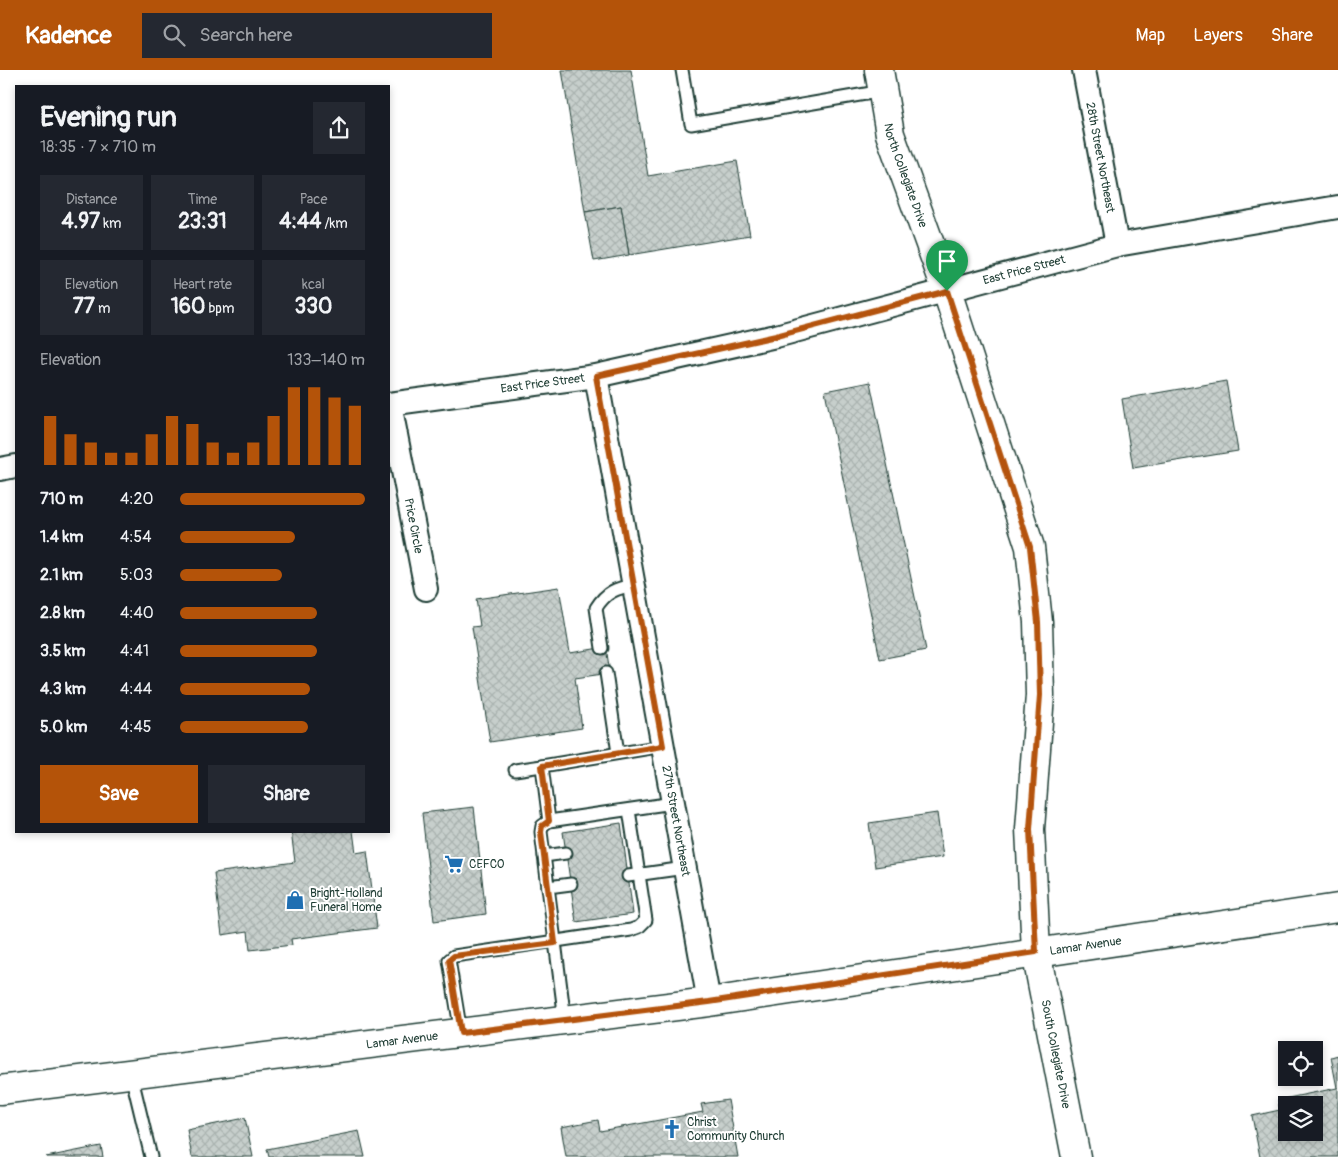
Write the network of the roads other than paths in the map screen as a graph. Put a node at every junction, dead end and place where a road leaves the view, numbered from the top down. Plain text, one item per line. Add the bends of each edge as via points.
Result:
1 (682, 70) edge
2 (1084, 70) edge
3 (881, 80) edge
4 (1338, 207) edge
5 (1117, 245) junction
6 (947, 291) junction
7 (596, 376) junction
8 (390, 404) edge
9 (390, 409) edge
10 (15, 466) edge
11 (0, 469) edge
12 (634, 585) junction
13 (426, 588) dead end
14 (602, 648) dead end
15 (606, 673) dead end
16 (663, 746) junction
17 (618, 753) junction
18 (542, 766) junction
19 (515, 770) dead end
20 (673, 803) junction
21 (629, 810) junction
22 (549, 821) junction
23 (566, 853) dead end
24 (544, 856) junction
25 (685, 868) junction
26 (634, 876) junction
27 (571, 884) dead end
28 (548, 887) junction
29 (1338, 908) edge
30 (555, 943) junction
31 (1036, 952) junction
32 (709, 1002) junction
33 (565, 1020) junction
34 (461, 1033) junction
35 (131, 1074) junction
36 (0, 1090) edge
37 (151, 1157) edge
38 (1076, 1157) edge

1 - 3 lane via 691,124
2 - 5 street, 28th Street Northeast
3 - 6 main road, North Collegiate Drive via 890,134
4 - 5 street, East Price Street
5 - 6 street, East Price Street
6 - 7 street, East Price Street via 776,336
6 - 31 main road, North Collegiate Drive via 1030,547 1038,622 1040,695 1030,829
7 - 8 street, East Price Street
7 - 12 street, 27th Street Northeast
9 - 13 street, Price Circle
10 - 11 street
12 - 14 lane via 605,595 596,608
12 - 16 street, 27th Street Northeast
15 - 17 lane
16 - 17 lane
16 - 20 street, 27th Street Northeast
17 - 18 lane
18 - 19 lane
18 - 22 lane
20 - 21 lane
20 - 25 street, 27th Street Northeast
21 - 22 lane
21 - 26 lane
22 - 24 lane via 542,826 541,832
23 - 24 lane
24 - 28 lane
25 - 26 lane
25 - 32 street, 27th Street Northeast
26 - 30 lane via 646,920 639,927
27 - 28 lane
28 - 30 lane
29 - 31 main road, Lamar Avenue
30 - 33 lane
30 - 34 lane via 454,956 449,960
31 - 32 main road, Lamar Avenue
31 - 38 main road, South Collegiate Drive
32 - 33 main road, Lamar Avenue
33 - 34 main road, Lamar Avenue
34 - 35 main road, Lamar Avenue
35 - 36 main road, Lamar Avenue
35 - 37 lane

